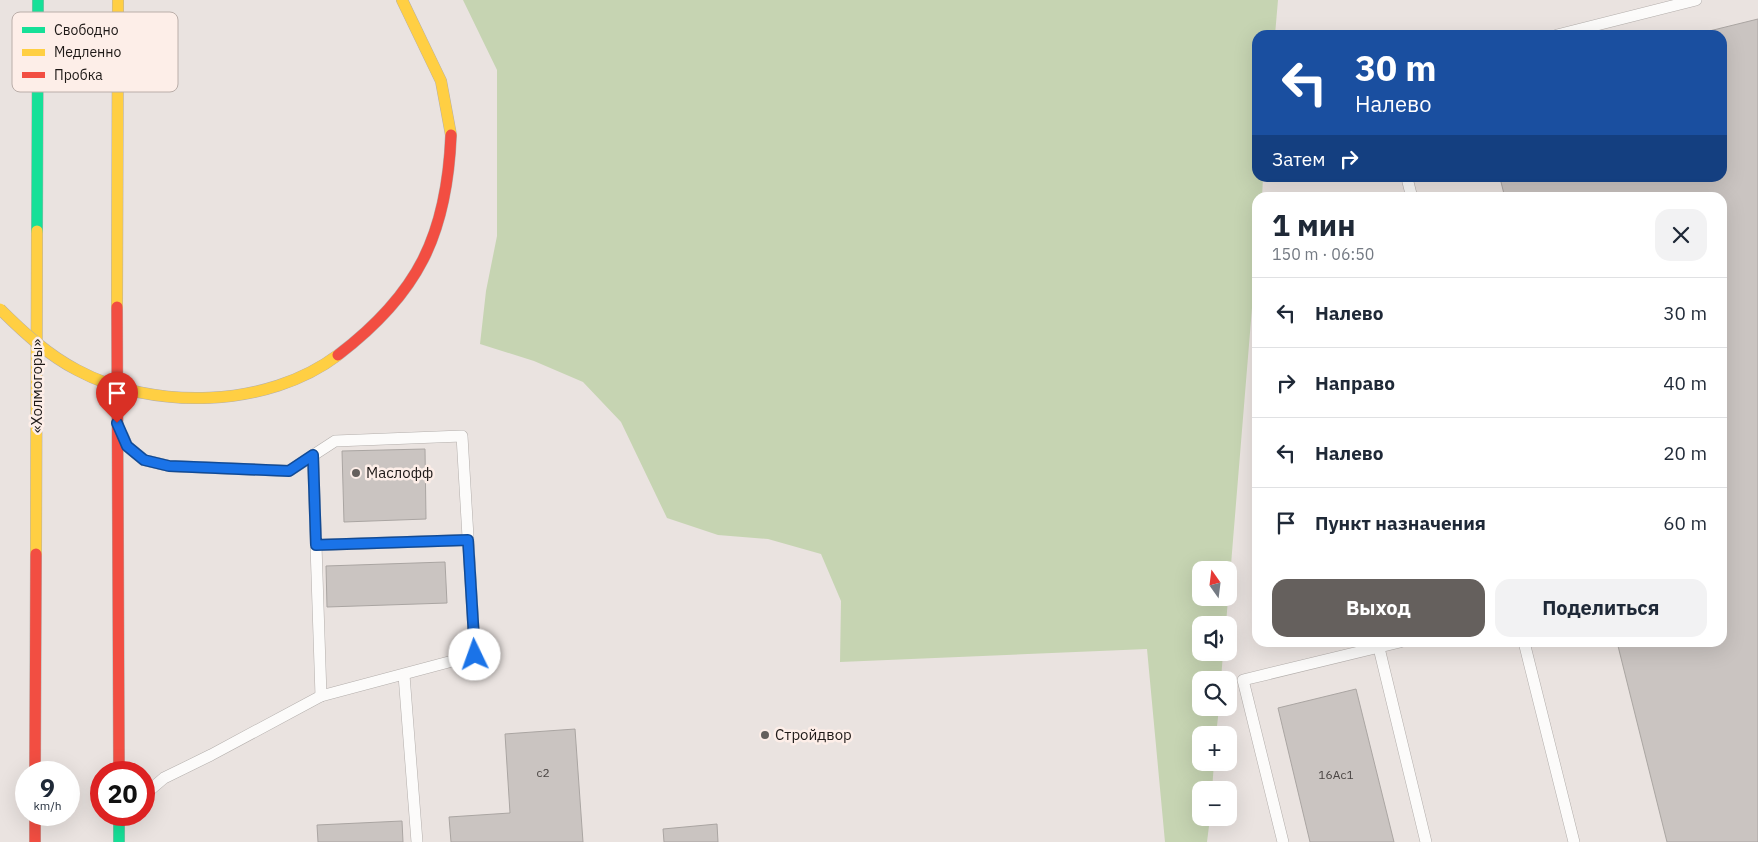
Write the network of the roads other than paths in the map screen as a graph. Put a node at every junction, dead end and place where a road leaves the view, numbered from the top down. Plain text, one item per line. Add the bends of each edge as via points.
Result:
1 (402, 0) edge
2 (1696, 0) edge
3 (1577, 30) edge
4 (38, 92) edge
5 (118, 92) edge
6 (0, 309) edge
7 (117, 423) junction
8 (313, 455) junction
9 (468, 540) junction
10 (316, 545) junction
11 (1382, 647) edge
12 (1525, 647) edge
13 (1379, 648) junction
14 (404, 675) junction
15 (321, 696) junction
16 (35, 761) edge
17 (119, 761) edge
18 (155, 786) edge
19 (35, 826) edge
20 (35, 842) edge
21 (417, 842) edge
22 (1283, 842) edge
23 (1426, 842) edge
24 (1574, 842) edge

1 - 6 main road, bridge via 441,81 451,134 450,168 445,201 421,264 383,318 358,341 302,376 270,388 230,397 171,398 138,393 76,370 47,352
2 - 3 lane
4 - 16 main road, «Холмогоры»
5 - 7 main road
7 - 8 lane via 127,446 144,460 169,466 289,471
7 - 17 main road
8 - 9 lane via 335,441 462,436
8 - 10 lane
9 - 10 lane
9 - 14 lane via 475,655
10 - 15 lane
11 - 13 lane
12 - 24 lane
13 - 22 lane via 1243,680
13 - 23 lane
14 - 15 lane
14 - 21 lane
15 - 18 lane
19 - 20 main road

